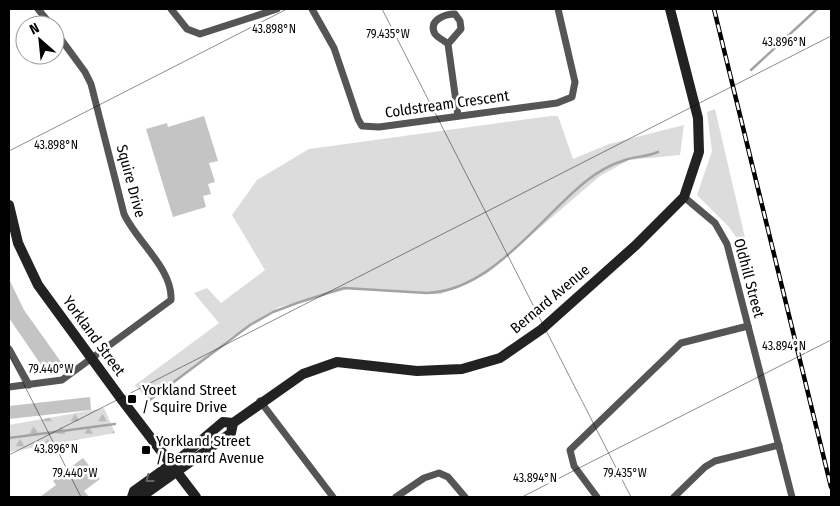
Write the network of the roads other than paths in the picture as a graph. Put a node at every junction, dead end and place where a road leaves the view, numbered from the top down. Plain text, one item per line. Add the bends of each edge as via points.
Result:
1 (171, 9) edge
2 (277, 9) edge
3 (312, 9) edge
4 (558, 9) edge
5 (670, 9) edge
6 (65, 44) edge
7 (448, 44) junction
8 (458, 116) junction
9 (684, 197) junction
10 (9, 205) edge
11 (13, 244) edge
12 (748, 326) junction
13 (9, 349) edge
14 (92, 359) junction
15 (29, 385) junction
16 (9, 387) edge
17 (260, 401) junction
18 (779, 445) junction
19 (174, 468) junction
20 (132, 497) edge
21 (141, 497) edge
22 (196, 497) edge
23 (333, 497) edge
24 (396, 497) edge
25 (465, 497) edge
26 (597, 497) edge
27 (674, 497) edge
28 (792, 497) edge

1 - 2 street via 187,29 200,34
3 - 8 street, Coldstream Crescent via 334,48 362,126
4 - 8 street, Coldstream Crescent via 576,82 572,97 557,103
5 - 9 street, Bernard Avenue via 698,118 698,152
6 - 14 street, Squire Drive via 91,84 130,229 170,281 170,300 161,309
7 - 7 street via 461,29 455,14 444,14 437,19 434,28 435,34
7 - 8 street
9 - 12 street, Oldhill Street via 721,230
9 - 17 street, Bernard Avenue via 542,329 500,358 462,369 417,371 337,362 303,374
10 - 11 street, Yorkland Street
11 - 14 street, Yorkland Street via 38,285
12 - 18 street, Oldhill Street
12 - 26 street via 681,344 570,450 574,466
13 - 15 street
14 - 15 street, Squire Drive via 62,380
14 - 19 street, Yorkland Street
15 - 16 street, Squire Drive
17 - 19 street, Bernard Avenue via 233,423 231,433 191,464
17 - 23 street
18 - 27 street via 715,461
18 - 28 street, Oldhill Street
19 -> 20 street, Bernard Avenue via 134,491
19 - 21 street, Bernard Avenue
19 - 22 street, Yorkland Street
24 - 25 street via 424,478 439,473 448,477

